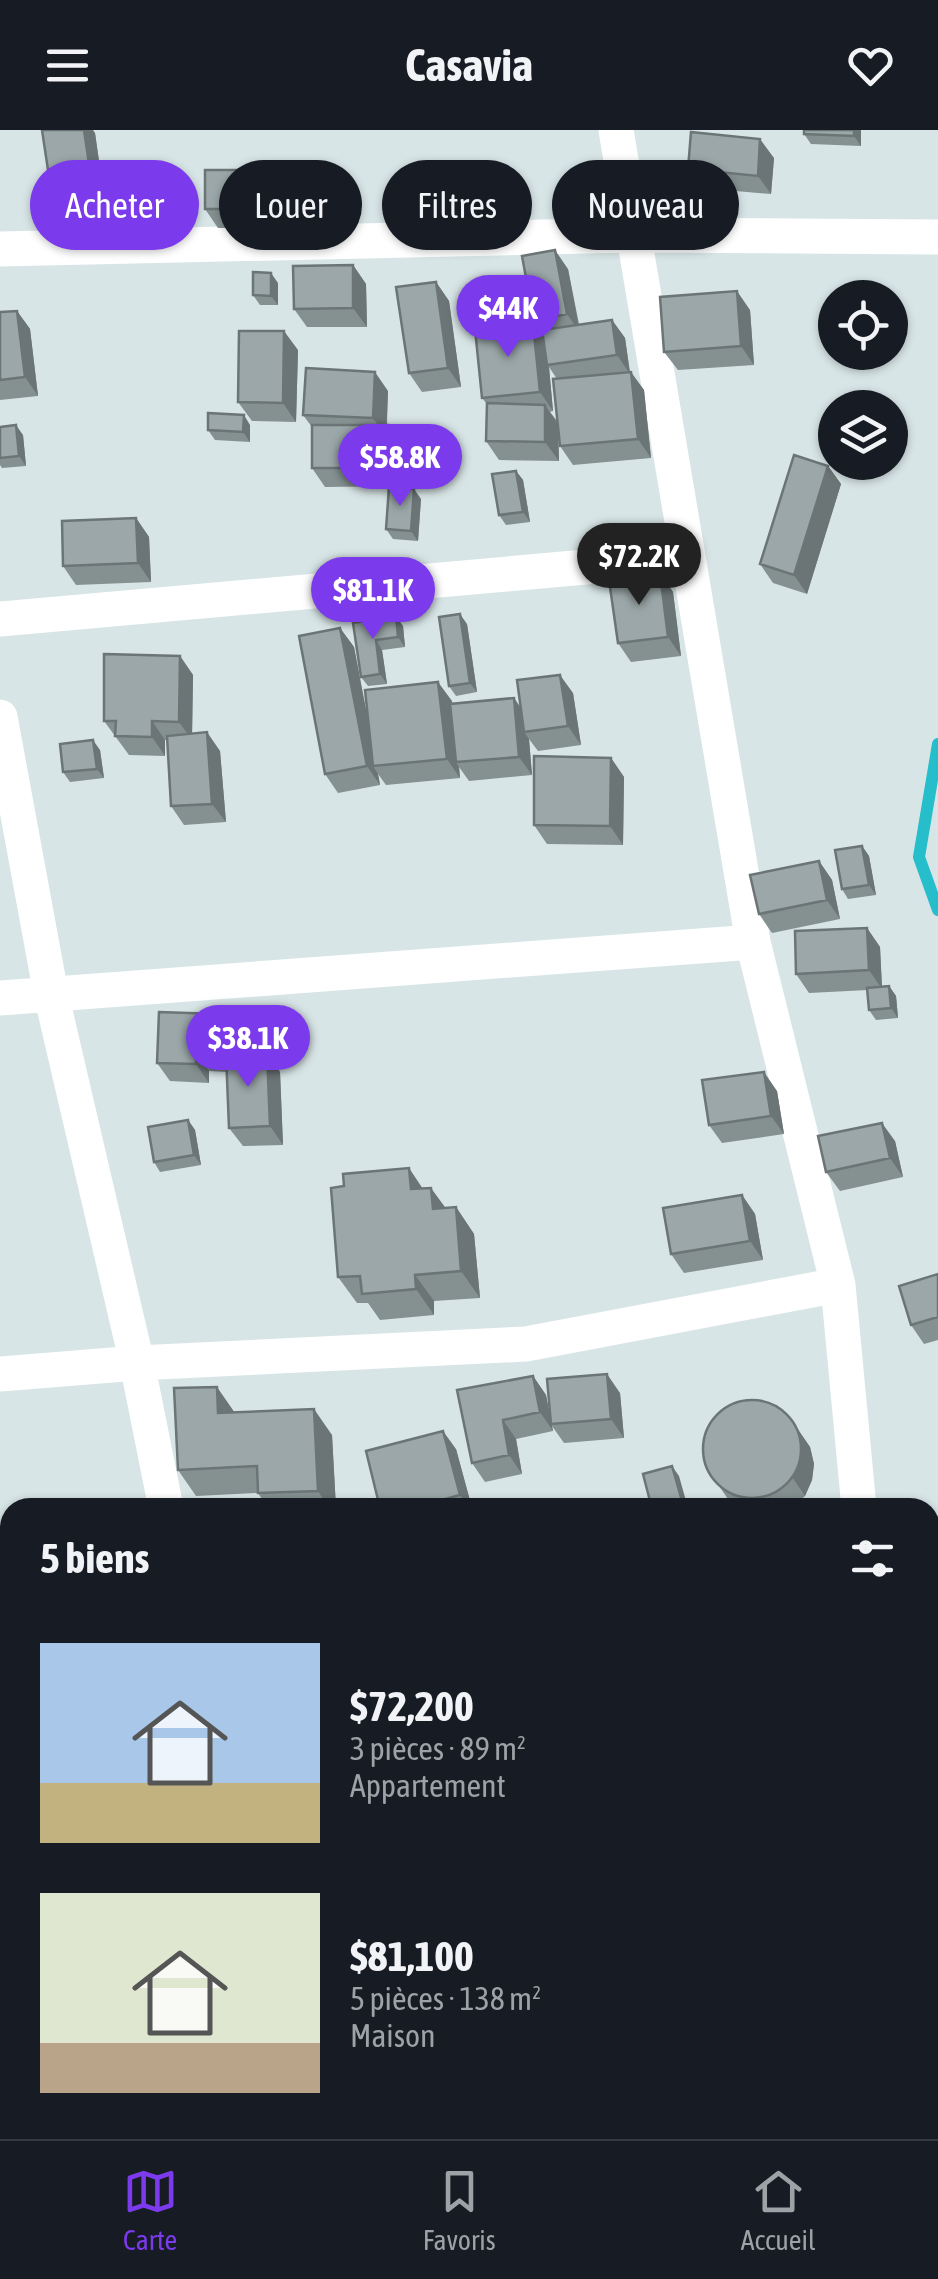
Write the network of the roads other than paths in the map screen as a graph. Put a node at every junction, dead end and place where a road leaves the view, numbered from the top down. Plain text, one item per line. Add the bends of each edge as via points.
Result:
1 (616, 130) edge
2 (621, 160) edge
3 (739, 235) edge
4 (937, 236) edge
5 (552, 237) edge
6 (0, 249) edge
7 (635, 250) edge
8 (687, 558) junction
9 (0, 618) edge
10 (0, 718) edge
11 (753, 942) junction
12 (51, 994) junction
13 (0, 998) edge
14 (838, 1285) junction
15 (137, 1363) junction
16 (0, 1374) edge
17 (164, 1498) edge
18 (857, 1498) edge

1 - 2 street
3 - 4 street
5 - 6 street
7 - 8 street
8 - 9 street
8 - 11 street
10 - 12 street
11 - 12 street
11 - 14 street
12 - 13 street
12 - 15 street
14 - 15 street via 526,1344
14 - 18 street
15 - 16 street
15 - 17 street

